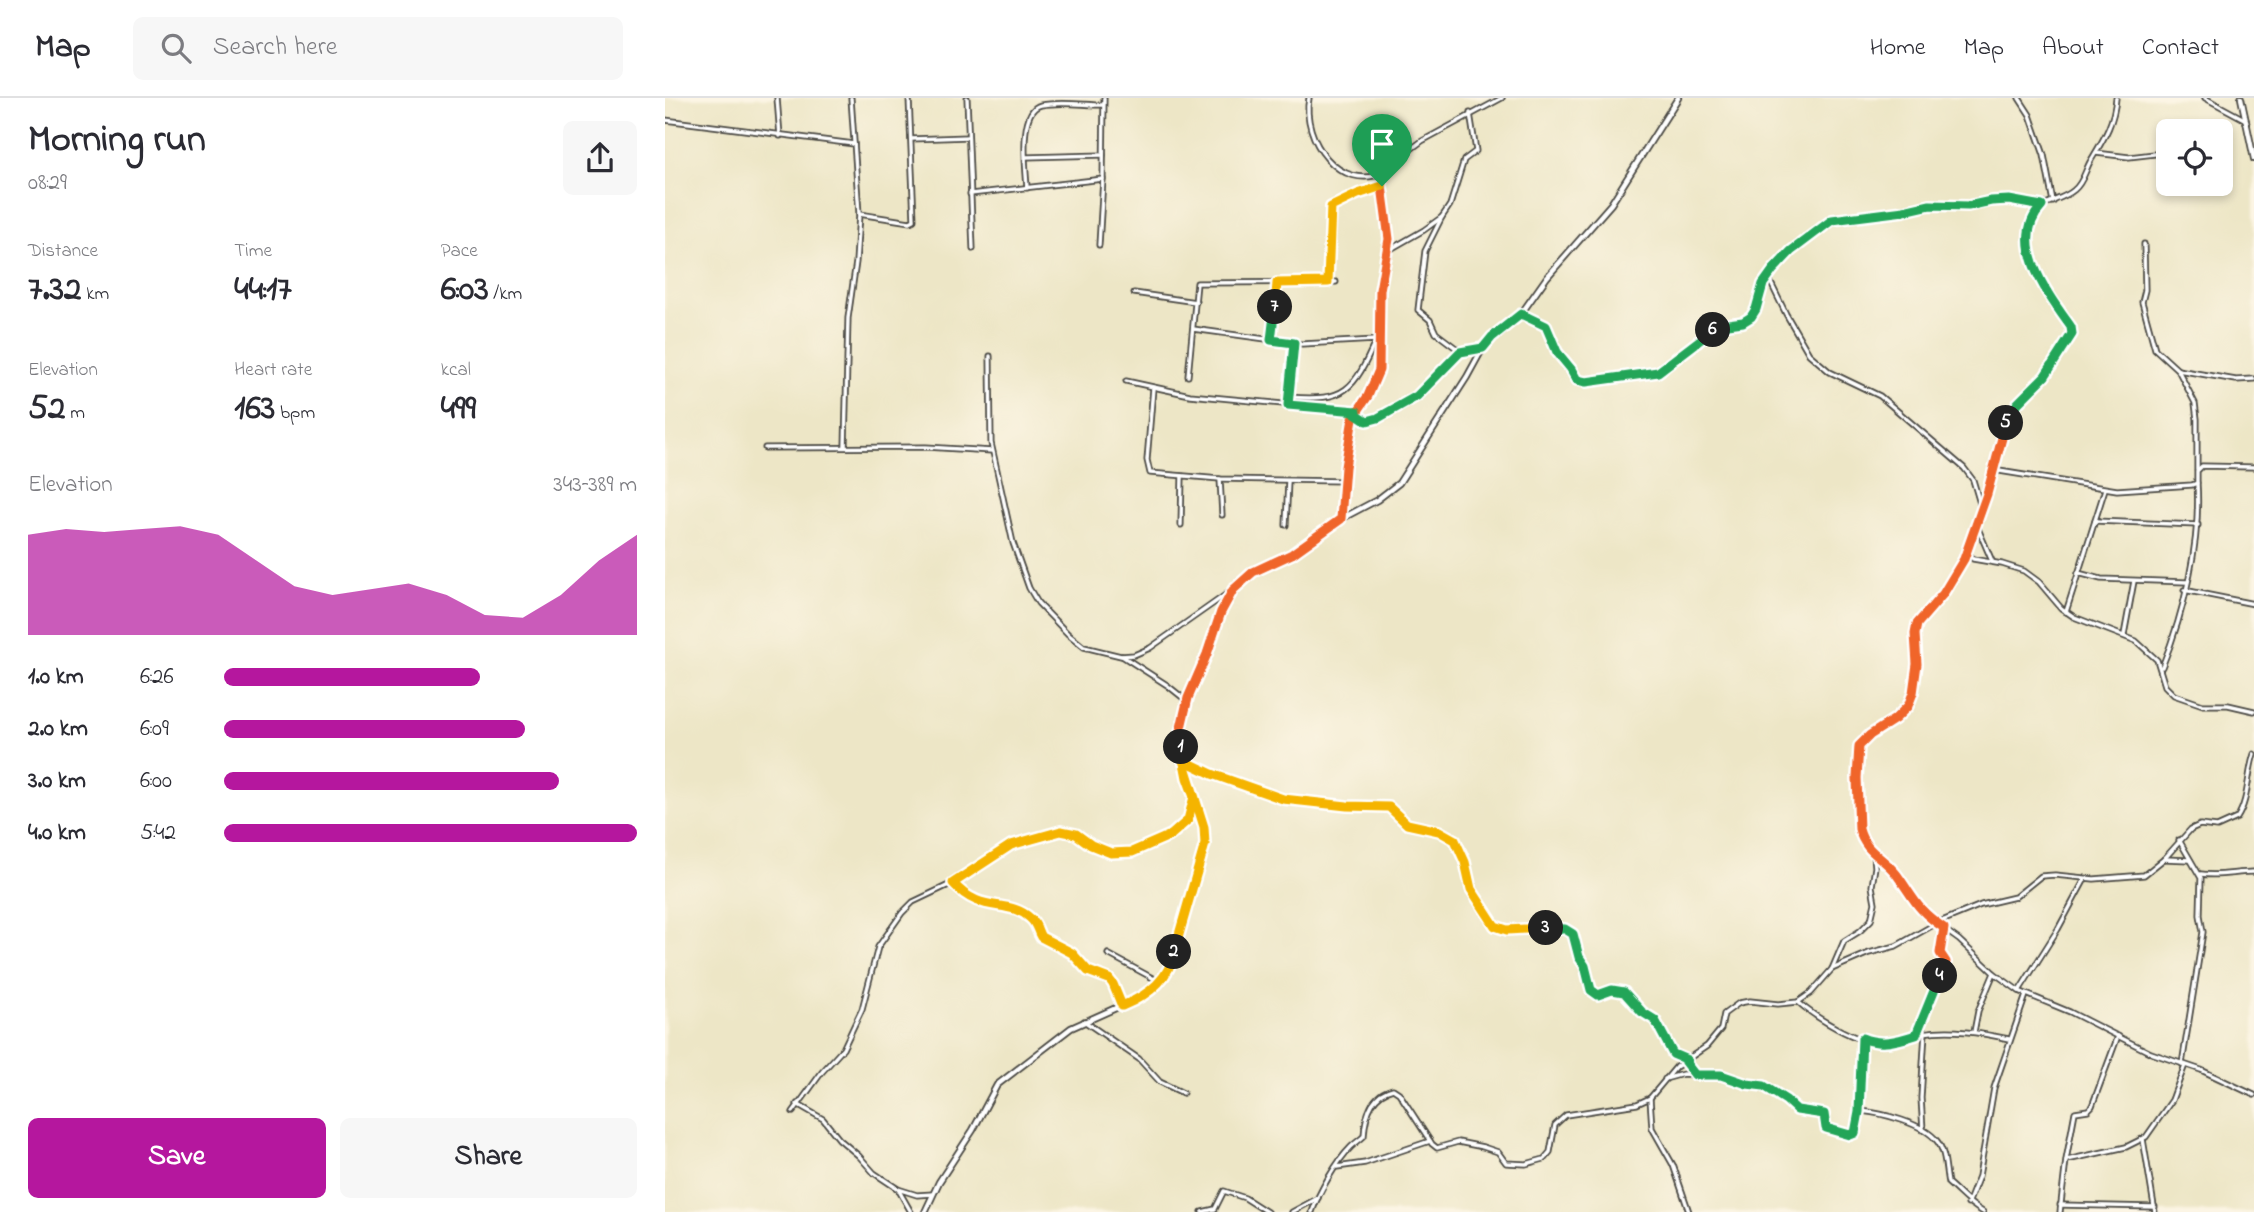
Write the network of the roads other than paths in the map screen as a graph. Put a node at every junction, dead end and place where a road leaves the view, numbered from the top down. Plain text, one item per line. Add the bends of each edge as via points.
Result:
1 (777, 98) edge
2 (851, 98) edge
3 (909, 98) edge
4 (967, 98) edge
5 (1104, 98) edge
6 (1309, 98) edge
7 (1502, 98) edge
8 (1678, 98) edge
9 (2019, 98) edge
10 (2116, 98) edge
11 (2205, 98) edge
12 (2241, 98) edge
13 (1103, 105) junction
14 (1470, 113) junction
15 (665, 120) edge
16 (2246, 120) junction
17 (780, 136) junction
18 (969, 137) junction
19 (911, 139) junction
20 (854, 144) junction
21 (2096, 153) junction
22 (2156, 154) edge
23 (1103, 155) junction
24 (1026, 157) junction
25 (2254, 157) edge
26 (1387, 171) junction
27 (1103, 178) junction
28 (1382, 186) junction
29 (1027, 188) junction
30 (970, 194) junction
31 (2053, 202) junction
32 (2032, 206) junction
33 (2042, 206) junction
34 (859, 214) junction
35 (2036, 214) junction
36 (1442, 217) junction
37 (2144, 244) dead end
38 (1099, 245) dead end
39 (973, 250) dead end
40 (1389, 250) junction
41 (1767, 276) junction
42 (1328, 282) junction
43 (1336, 282) dead end
44 (1277, 283) junction
45 (1134, 293) dead end
46 (1196, 302) junction
47 (1521, 314) junction
48 (1193, 329) junction
49 (1271, 340) junction
50 (1294, 343) junction
51 (1483, 348) junction
52 (1460, 352) junction
53 (990, 356) dead end
54 (2178, 370) junction
55 (1188, 376) dead end
56 (2254, 379) edge
57 (1126, 380) dead end
58 (1153, 388) junction
59 (1289, 397) junction
60 (1288, 405) junction
61 (1356, 412) junction
62 (845, 447) junction
63 (765, 448) dead end
64 (992, 451) junction
65 (2254, 467) edge
66 (1992, 470) junction
67 (2197, 471) junction
68 (1182, 476) junction
69 (1220, 479) junction
70 (1288, 481) junction
71 (1344, 481) junction
72 (2197, 483) junction
73 (2105, 489) junction
74 (1982, 509) junction
75 (1222, 515) dead end
76 (1341, 519) junction
77 (2095, 521) junction
78 (1976, 524) junction
79 (1181, 525) dead end
80 (1286, 525) dead end
81 (2198, 525) junction
82 (1966, 552) junction
83 (1970, 558) junction
84 (1964, 559) junction
85 (1994, 562) junction
86 (2078, 573) junction
87 (2134, 581) junction
88 (2187, 582) junction
89 (1233, 590) junction
90 (2185, 590) junction
91 (2195, 593) junction
92 (2183, 598) junction
93 (2254, 604) edge
94 (2066, 612) junction
95 (2124, 635) junction
96 (1121, 656) junction
97 (2161, 669) junction
98 (1187, 701) junction
99 (2254, 710) edge
100 (2254, 754) edge
101 (1183, 760) junction
102 (1194, 797) junction
103 (2179, 841) junction
104 (1874, 855) junction
105 (2164, 859) junction
106 (2190, 860) junction
107 (2254, 872) edge
108 (2199, 874) junction
109 (2208, 875) junction
110 (2085, 879) junction
111 (2201, 882) junction
112 (953, 883) junction
113 (1937, 923) junction
114 (1944, 928) junction
115 (1108, 954) dead end
116 (1832, 969) junction
117 (1994, 973) junction
118 (1160, 982) junction
119 (2019, 991) junction
120 (2026, 995) junction
121 (1798, 1002) junction
122 (1122, 1006) junction
123 (1084, 1021) junction
124 (1925, 1032) junction
125 (1974, 1032) junction
126 (1916, 1035) junction
127 (2118, 1036) junction
128 (1862, 1038) junction
129 (2009, 1039) junction
130 (1686, 1061) junction
131 (2183, 1065) junction
132 (1695, 1075) junction
133 (1665, 1079) junction
134 (1184, 1093) dead end
135 (2254, 1095) edge
136 (1650, 1098) junction
137 (1643, 1103) junction
138 (797, 1104) junction
139 (1649, 1110) junction
140 (793, 1112) dead end
141 (1859, 1112) junction
142 (1923, 1130) junction
143 (2143, 1139) junction
144 (1430, 1141) junction
145 (2066, 1160) junction
146 (1337, 1167) junction
147 (898, 1189) junction
148 (933, 1195) junction
149 (1318, 1198) junction
150 (1968, 1204) junction
151 (2060, 1205) junction
152 (2155, 1209) edge
153 (911, 1212) edge
154 (925, 1212) edge
155 (1202, 1212) edge
156 (1267, 1212) edge
157 (1292, 1212) edge
158 (1313, 1212) edge
159 (1689, 1212) edge
160 (1983, 1212) edge
161 (2060, 1212) edge

1 - 17 street
2 - 20 street
3 - 19 street
4 - 18 street
5 - 13 street
6 - 26 street via 1309,123 1329,163 1359,177
7 - 14 street
8 - 47 street via 1615,198
9 - 31 street via 2030,115
10 - 21 street via 2108,133
11 - 16 street
12 - 16 street
13 - 23 street
13 - 24 street via 1033,109 1027,120
14 - 26 street via 1408,150
14 - 36 street via 1476,151 1464,160
15 - 17 street
16 - 25 street
17 - 20 street
18 - 19 street
18 - 30 street
19 - 34 street via 914,220
20 - 34 street
21 - 22 street via 2129,157
21 - 31 street via 2075,189
23 - 24 street
23 - 27 street
24 - 29 street
26 - 28 street
27 - 29 street
27 - 38 street
28 - 40 street
28 - 42 street via 1331,207
29 - 30 street
30 - 39 street
31 - 33 street
32 - 33 street
32 - 35 street
32 - 41 street via 2009,200 1930,205 1832,220
33 - 35 street
34 - 62 street via 848,318
35 - 66 street via 2028,234 2031,252 2046,292 2072,334 2045,376 2008,419
36 - 40 street
36 - 52 street via 1425,251 1417,306 1436,333
37 - 54 street via 2142,302 2155,349
40 - 61 street via 1380,290 1379,370
41 - 47 street via 1756,309 1746,321 1715,328 1665,367 1648,374 1577,380 1557,352 1548,328
41 - 74 street via 1809,354 1830,372 1877,394 1964,468
42 - 43 street
42 - 44 street
44 - 46 street via 1199,282
44 - 49 street
45 - 46 street
46 - 48 street
47 - 51 street
48 - 49 street
48 - 55 street
49 - 50 street
50 - 59 street
50 - 59 street via 1376,340 1350,387 1325,398
51 - 52 street
51 - 76 street via 1399,483
52 - 61 street via 1408,402 1372,421
53 - 64 street
54 - 56 street
54 - 67 street via 2196,409
57 - 58 street
58 - 60 street
58 - 68 street via 1148,469 1159,475
59 - 60 street
60 - 61 street
61 - 71 street
62 - 63 street
62 - 64 street
64 - 96 street via 1013,543 1038,603 1084,647
65 - 67 street via 2205,465
66 - 73 street
66 - 74 street
67 - 72 street
68 - 69 street
68 - 79 street
69 - 70 street
69 - 75 street
70 - 71 street
70 - 80 street
71 - 76 street
72 - 73 street
72 - 81 street
73 - 77 street
74 - 78 street
76 - 89 street via 1292,554 1253,572
77 - 81 street
77 - 86 street
78 - 82 street
78 - 85 street
81 - 88 street
82 - 83 street
82 - 84 street
83 - 84 street
83 - 85 street
84 - 104 street via 1917,624 1917,664 1908,706 1870,735 1858,751 1859,829
85 - 94 street via 2032,576
86 - 87 street
86 - 94 street
87 - 88 street
87 - 95 street
88 - 90 street
89 - 96 street via 1150,649
89 - 98 street
90 - 91 street
90 - 92 street
91 - 92 street
91 - 93 street
92 - 97 street
94 - 95 street
95 - 97 street via 2143,647
96 - 98 street
97 - 99 street via 2165,688 2180,698
98 - 101 street via 1180,732
100 - 103 street via 2237,818 2217,827 2195,827
101 - 102 street
101 - 130 street via 1283,799 1386,806 1407,824 1451,836 1462,851 1471,889 1495,926 1570,931 1593,993 1624,992 1655,1020 1673,1054
102 - 112 street via 1183,825 1132,852 1111,853 1061,831 1011,845
102 - 118 street via 1204,827 1204,853 1173,961
103 - 105 street
103 - 106 street
104 - 113 street via 1898,876 1923,914
104 - 116 street via 1871,920 1844,941
105 - 106 street
105 - 110 street via 2139,877
106 - 108 street
107 - 109 street
108 - 109 street
108 - 111 street
109 - 111 street
110 - 113 street via 2041,876 2016,896
110 - 119 street
111 - 131 street via 2203,937
112 - 122 street via 970,899 1031,918 1041,937 1072,953 1088,971 1109,979
112 - 138 street via 913,902 896,921 878,947 862,1009 848,1040
113 - 114 street
113 - 116 street via 1896,946
114 - 117 street
114 - 126 street via 1940,953 1946,962
115 - 118 street
116 - 121 street
117 - 119 street
117 - 125 street
118 - 122 street
119 - 120 street
120 - 127 street
120 - 129 street
121 - 128 street via 1815,1016
121 - 130 street via 1750,1001 1733,1006 1724,1014 1712,1041
122 - 123 street
123 - 134 street via 1139,1059 1160,1082
123 - 148 street via 997,1085
124 - 125 street
124 - 126 street
124 - 142 street
125 - 129 street
126 - 128 street via 1887,1043
127 - 131 street
127 - 145 street via 2092,1106 2075,1112
128 - 141 street
129 - 150 street via 1994,1088 1978,1181
130 - 132 street
130 - 133 street
131 - 135 street
131 - 143 street via 2172,1100
132 - 133 street
132 - 141 street via 1721,1075 1764,1086 1797,1110 1824,1114 1826,1128 1850,1135 1855,1133
133 - 136 street
136 - 137 street
136 - 139 street
137 - 139 street
137 - 144 street via 1566,1115 1555,1125 1550,1152 1544,1159 1526,1164 1506,1163 1490,1148 1458,1142 1437,1148
138 - 140 street
138 - 147 street via 823,1119 874,1173
139 - 159 street via 1652,1128 1673,1165
141 - 142 street
142 - 150 street via 1937,1141 1948,1183
143 - 145 street
143 - 152 street
144 - 146 street via 1365,1163
144 - 146 street via 1399,1093 1391,1089 1375,1100 1365,1119 1364,1136
145 - 151 street
146 - 149 street
147 - 148 street
147 - 153 street
148 - 154 street
149 - 157 street
149 - 158 street
150 - 160 street
151 - 152 street
151 - 161 street
155 - 156 street via 1216,1209 1224,1191

